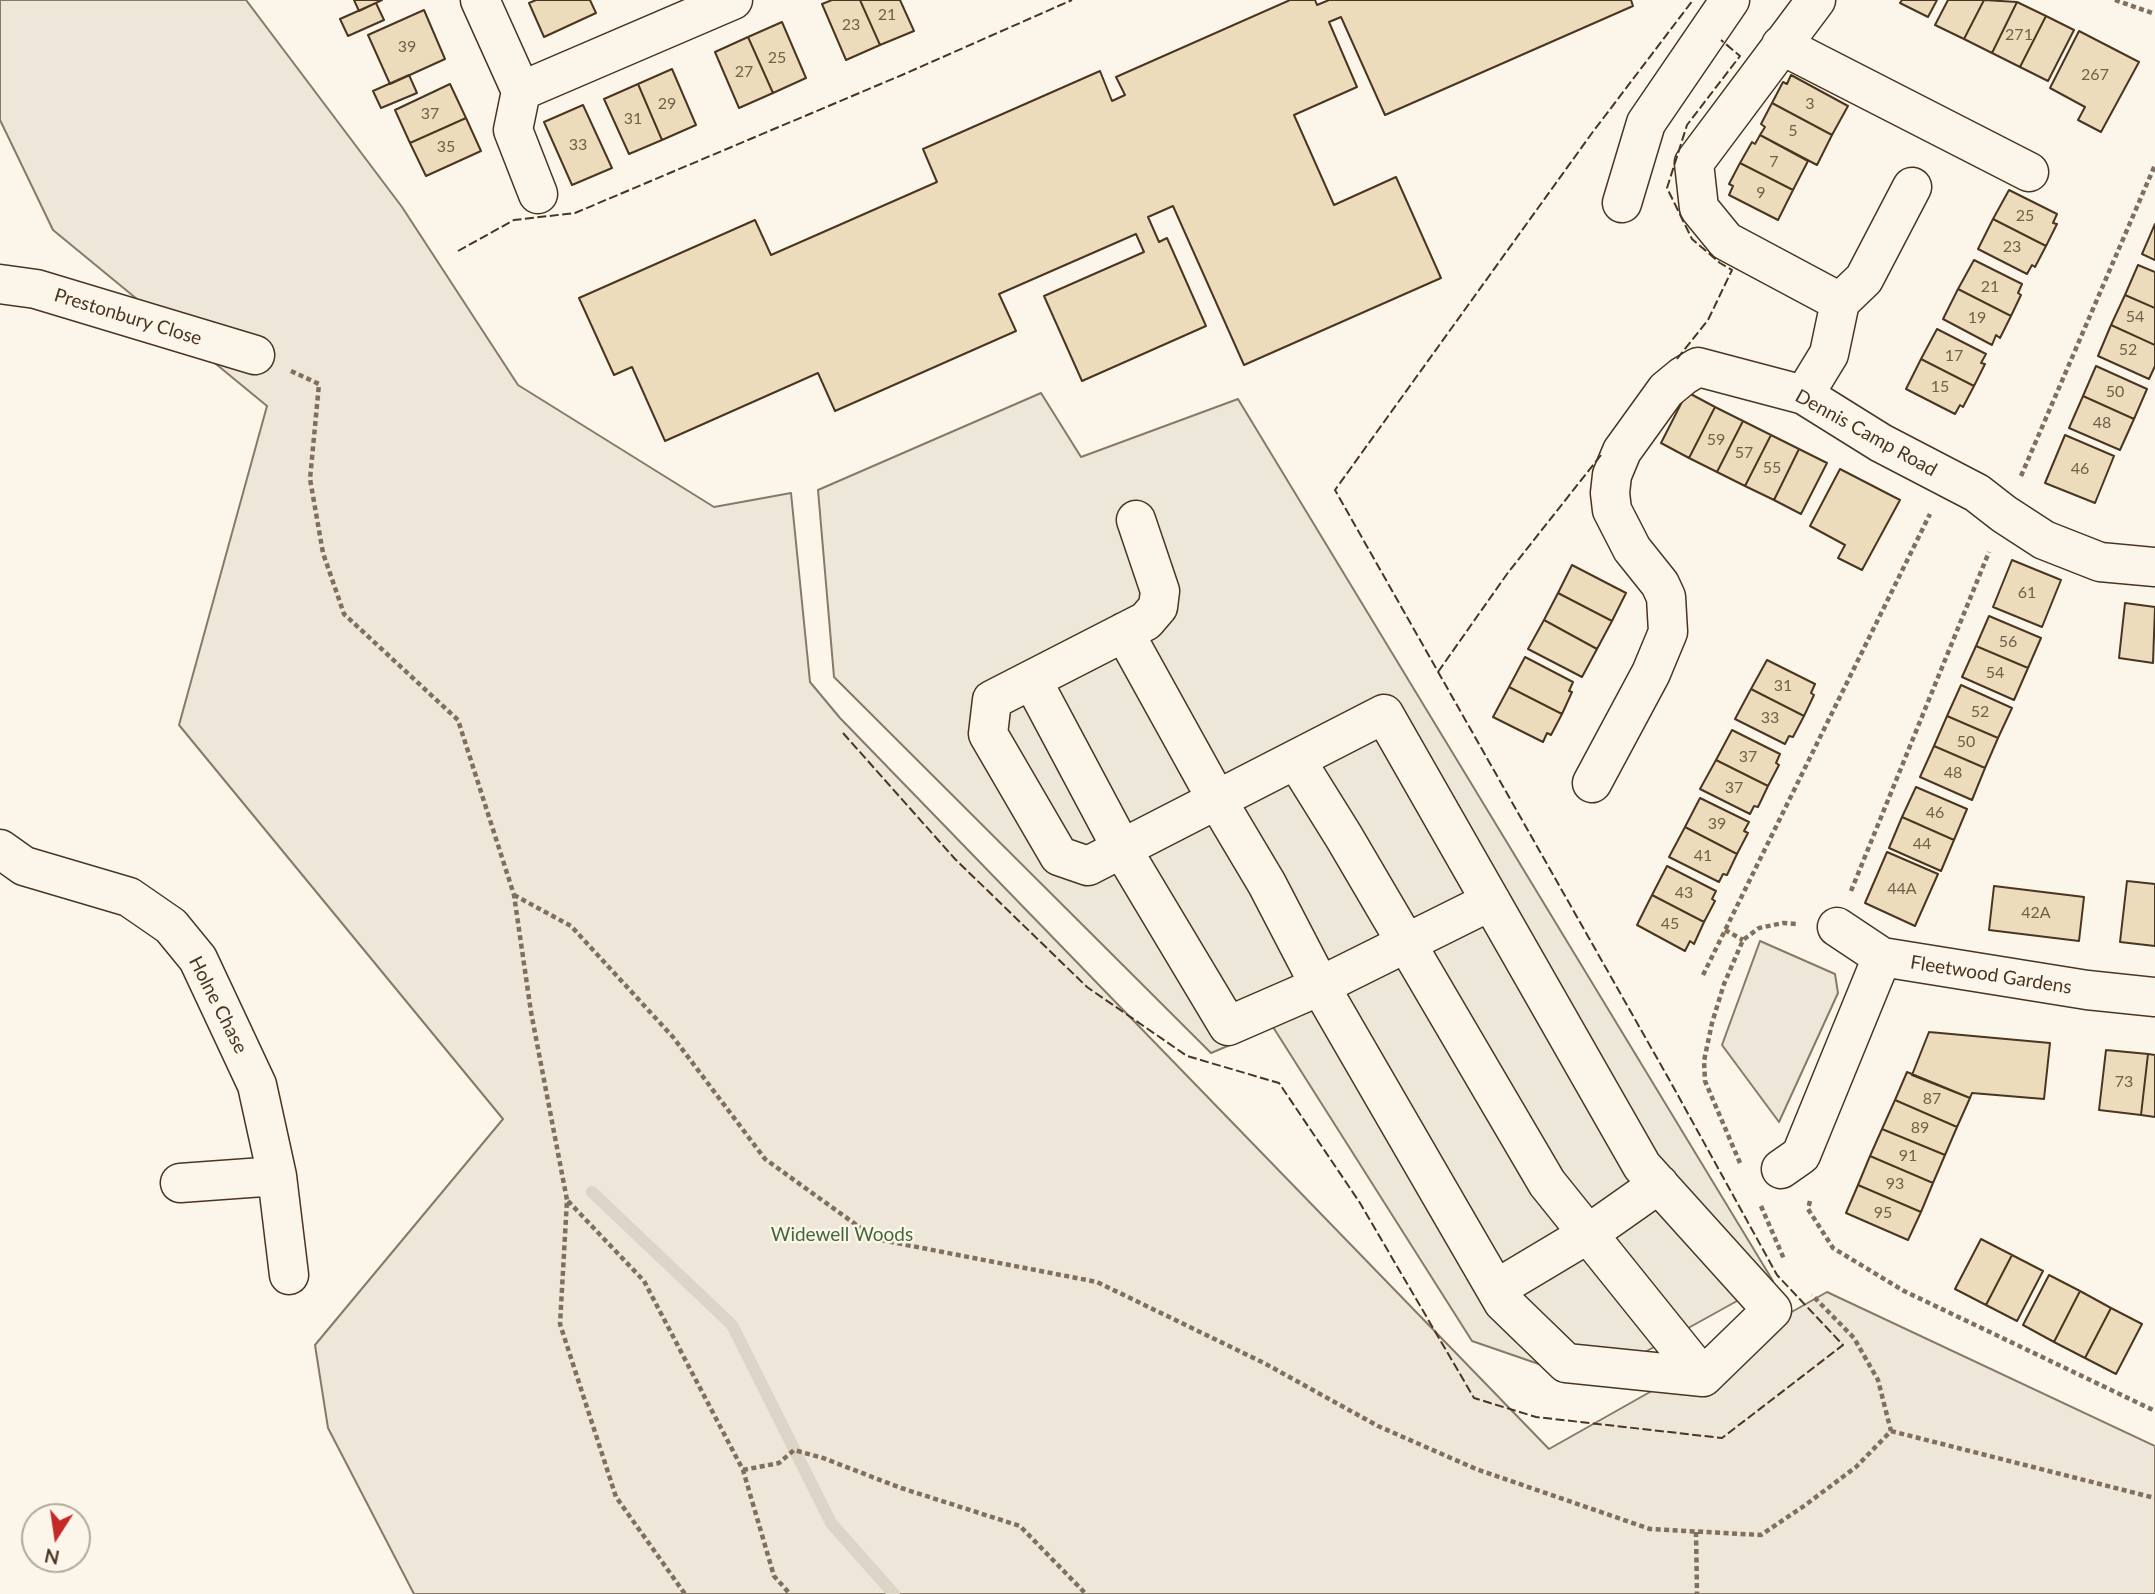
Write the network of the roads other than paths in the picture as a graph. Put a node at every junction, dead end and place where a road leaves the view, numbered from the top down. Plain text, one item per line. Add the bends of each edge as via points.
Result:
1 (480, 0) edge
2 (733, 0) edge
3 (1730, 0) edge
4 (1816, 0) edge
5 (1782, 45) junction
6 (521, 91) junction
7 (2029, 173) dead end
8 (1912, 187) dead end
9 (538, 194) dead end
10 (1622, 203) dead end
11 (0, 284) edge
12 (1840, 302) junction
13 (255, 355) road end
14 (1804, 395) junction
15 (1136, 520) dead end
16 (2155, 566) edge
17 (1124, 632) junction
18 (1032, 680) junction
19 (1296, 760) junction
20 (1592, 783) dead end
21 (1217, 800) junction
22 (0, 849) edge
23 (1122, 849) junction
24 (1491, 901) junction
25 (1837, 927) road end
26 (1406, 943) junction
27 (1882, 957) junction
28 (1320, 986) junction
29 (2155, 997) edge
30 (1771, 1173) road end
31 (277, 1176) junction
32 (180, 1183) dead end
33 (1659, 1184) junction
34 (1588, 1234) junction
35 (289, 1275) dead end
36 (1496, 1289) junction
37 (1703, 1377) junction

1 - 6 street
2 - 6 street
3 - 10 street via 1646,123
4 - 5 street
5 - 7 street
5 - 12 street via 1694,163 1699,208 1726,241
6 - 9 street via 513,130
8 - 12 street via 1864,279
11 - 13 street, Prestonbury Close via 36,289
12 - 14 street via 1829,354
14 - 16 street, Dennis Camp Road via 1881,443 1977,493 2044,540 2100,562
14 - 20 street, Dennis Camp Road via 1698,367 1666,390 1622,451 1612,475 1612,510 1632,549 1666,597 1668,632
15 - 17 street via 1160,591 1158,607 1146,621
17 - 18 street
17 - 21 street
18 - 23 street
18 - 23 street via 992,700 988,734 1059,856 1088,866
19 - 21 street
19 - 24 street via 1384,715
19 - 26 street
21 - 23 street
21 - 28 street
22 - 31 street, Holne Chase via 24,866 129,897 171,926 198,959 257,1085
23 - 28 street via 1228,1026
24 - 26 street
24 - 33 street via 1642,1166
25 - 27 street, Fleetwood Gardens
26 - 28 street
26 - 34 street via 1547,1183
27 - 29 street, Fleetwood Gardens
27 - 30 street
28 - 36 street
31 - 32 street
31 - 35 street, Holne Chase
33 - 34 street
33 - 37 street via 1772,1310
34 - 36 street
34 - 37 street
36 - 37 street via 1503,1302 1566,1363

